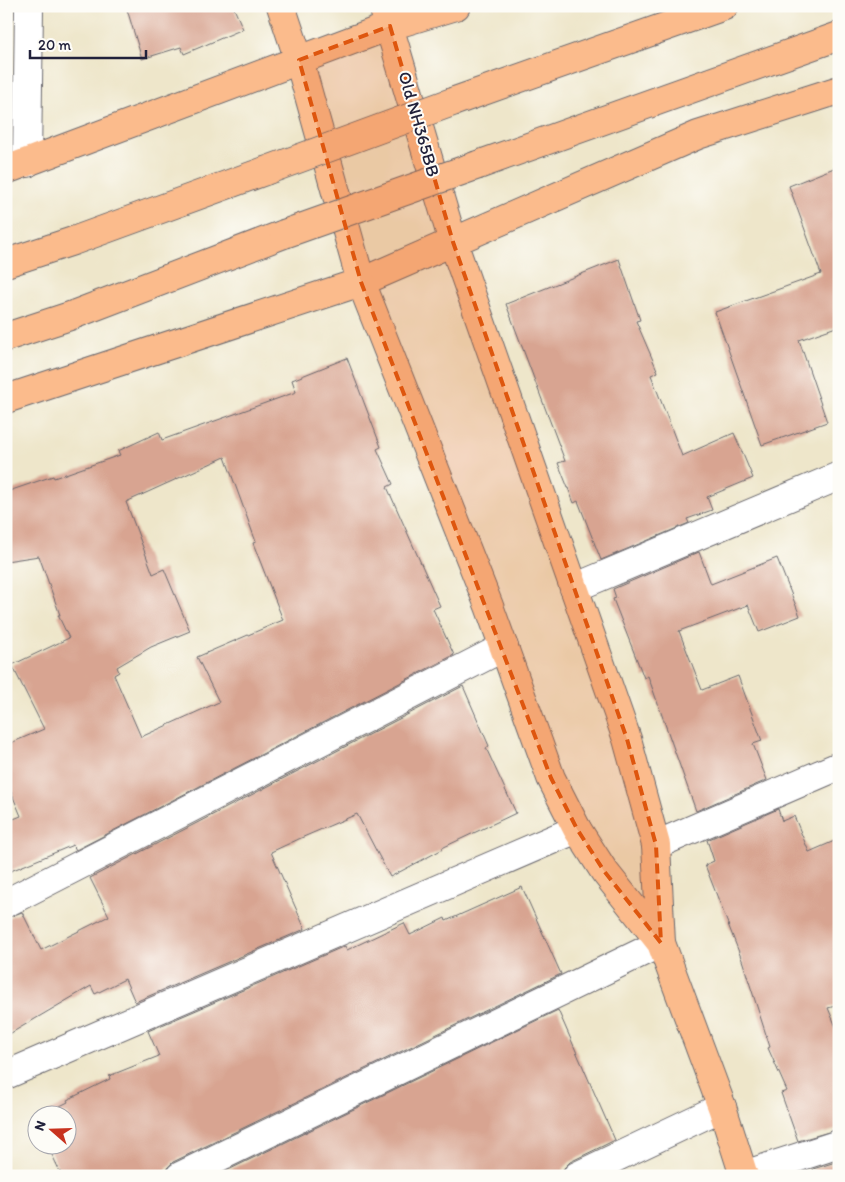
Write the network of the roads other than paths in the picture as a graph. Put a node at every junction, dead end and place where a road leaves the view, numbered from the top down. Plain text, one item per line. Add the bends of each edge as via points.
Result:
1 (29, 6) edge
2 (280, 6) edge
3 (456, 6) edge
4 (724, 6) edge
5 (386, 16) edge
6 (839, 36) edge
7 (299, 60) junction
8 (839, 90) edge
9 (17, 167) edge
10 (453, 242) junction
11 (6, 263) edge
12 (361, 282) junction
13 (6, 337) edge
14 (6, 399) edge
15 (839, 476) edge
16 (574, 588) junction
17 (504, 647) junction
18 (839, 766) edge
19 (577, 829) junction
20 (656, 845) junction
21 (6, 903) edge
22 (661, 943) junction
23 (6, 1075) edge
24 (722, 1107) junction
25 (839, 1144) edge
26 (744, 1175) edge
27 (180, 1176) edge
28 (577, 1176) edge

1 - 9 street
2 - 7 main road
3 - 5 main road
4 - 11 main road, bridge
5 - 7 main road
5 - 10 main road, Old NH365BB
6 - 13 main road, bridge
7 - 9 main road
7 - 12 main road
8 - 10 main road via 698,135
10 - 12 main road
10 - 16 main road, Old NH365BB
12 - 14 main road
12 - 17 main road
15 - 16 street
16 - 20 main road, Old NH365BB via 627,739
17 - 19 main road via 551,778
17 - 21 street
18 - 20 street
19 - 22 main road via 604,871
19 - 23 street
20 - 22 main road, Old NH365BB
22 - 24 main road
22 - 27 street
24 - 26 main road
24 - 28 street
25 - 26 street

